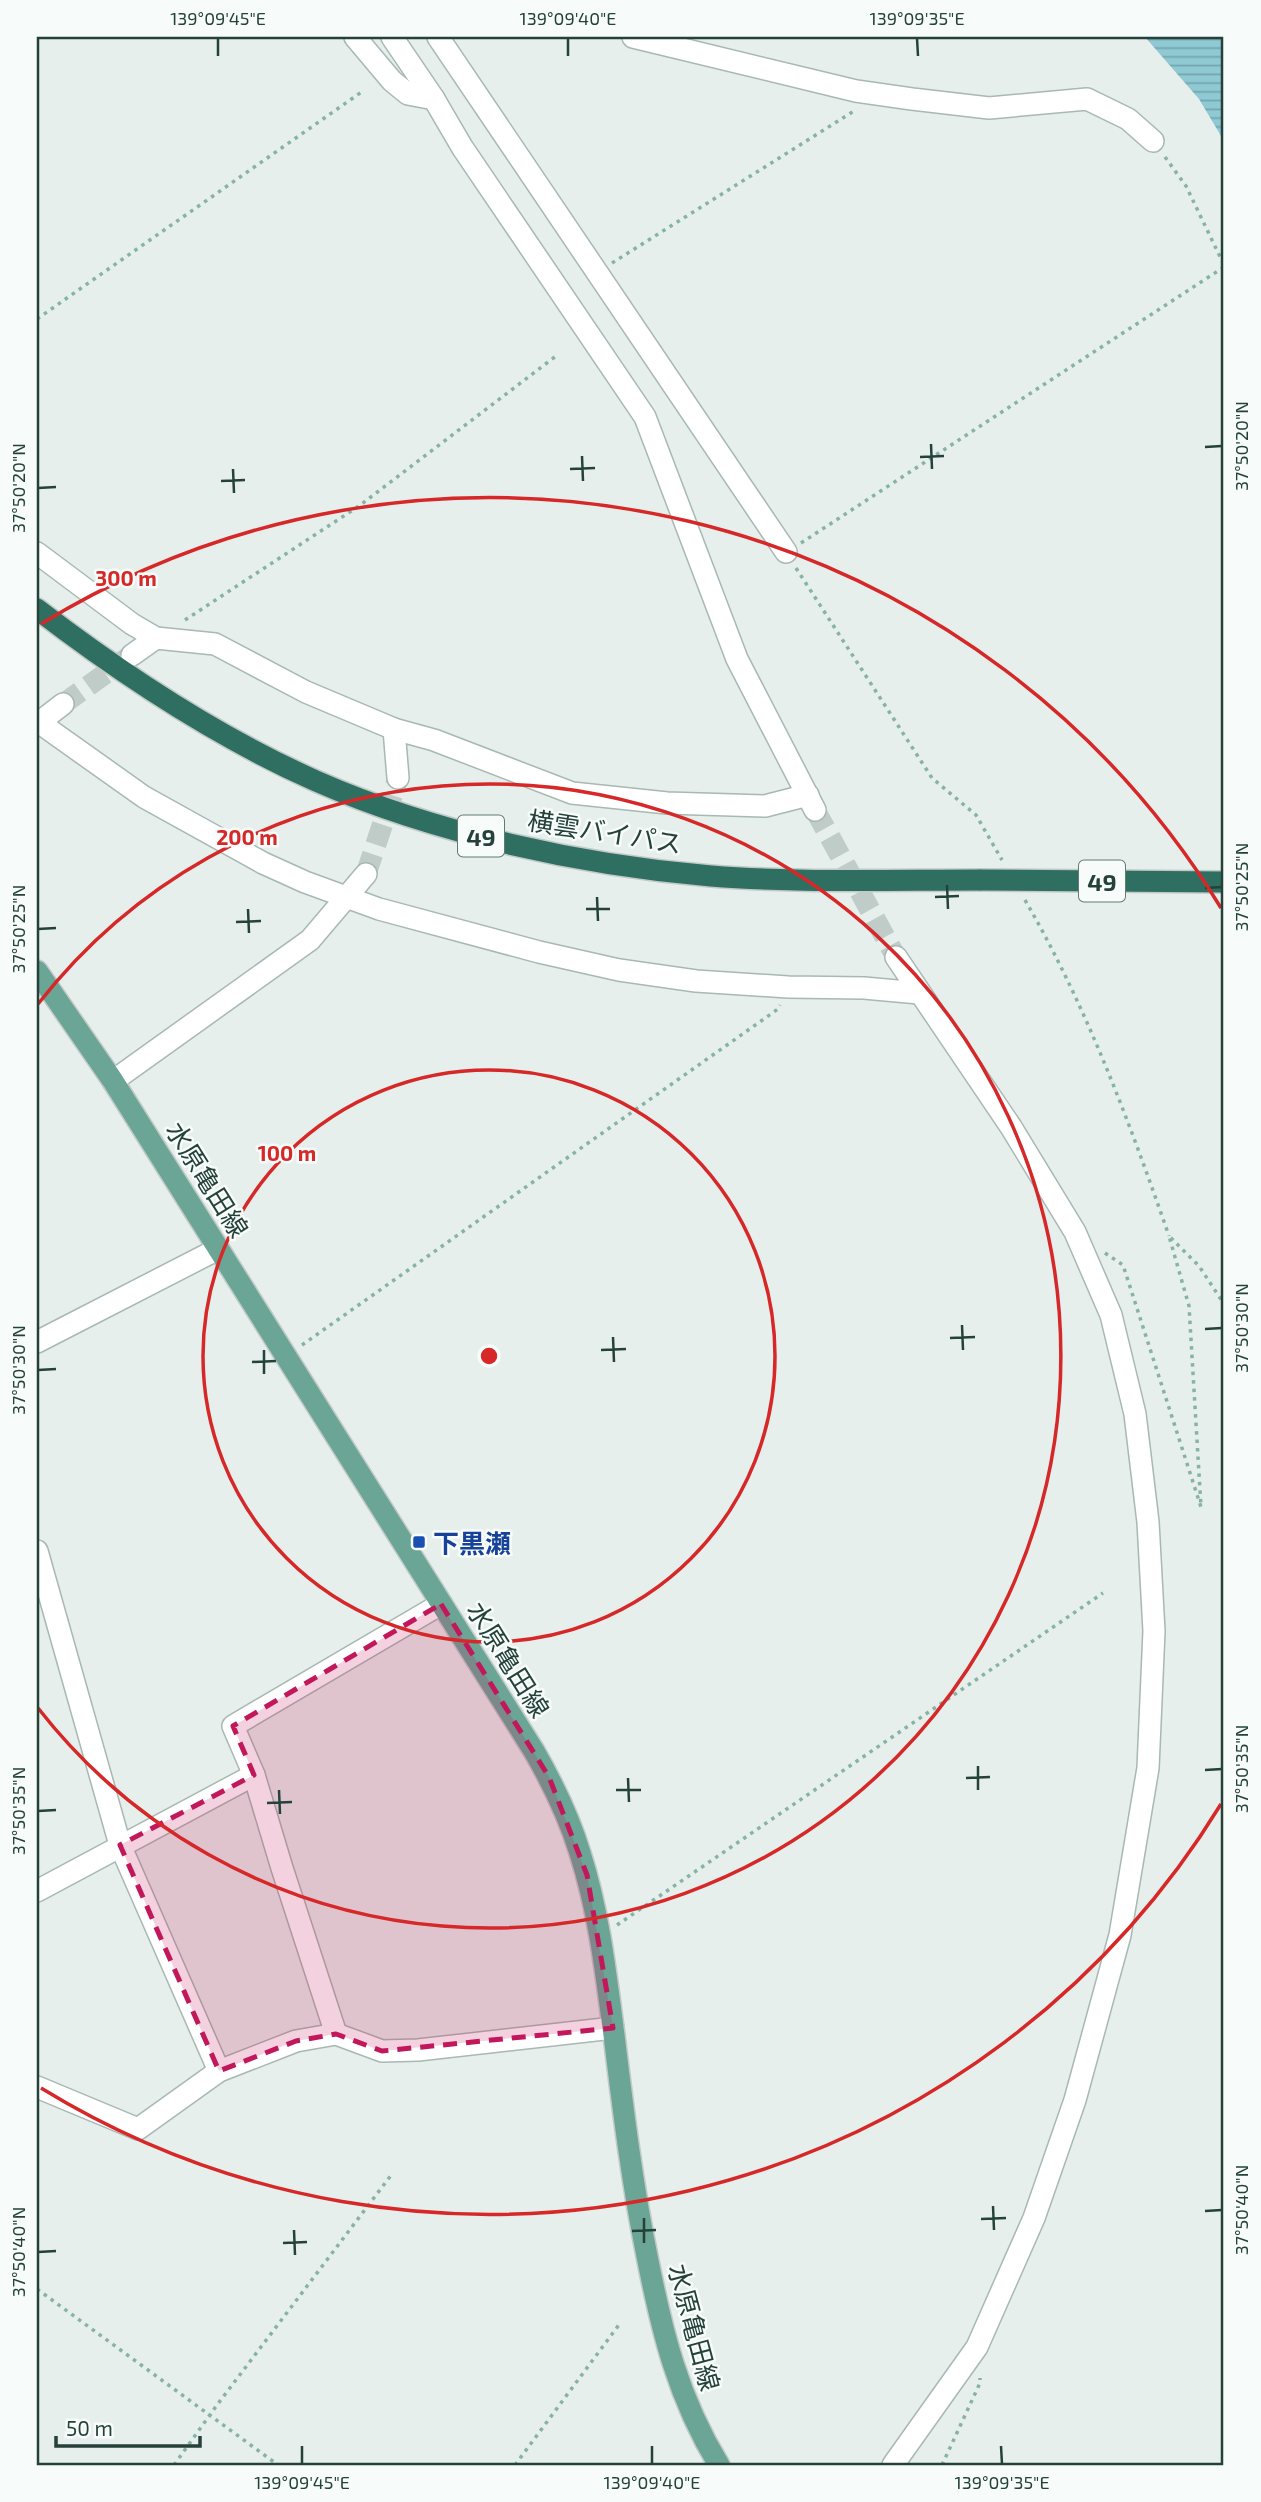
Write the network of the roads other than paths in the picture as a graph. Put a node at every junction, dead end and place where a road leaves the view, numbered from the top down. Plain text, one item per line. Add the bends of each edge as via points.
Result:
1 (355, 37) edge
2 (392, 37) edge
3 (438, 37) edge
4 (633, 37) edge
5 (434, 99) junction
6 (1153, 141) road end
7 (786, 552) road end
8 (37, 553) edge
9 (37, 608) edge
10 (156, 638) junction
11 (132, 655) tunnel mouth
12 (64, 704) tunnel mouth
13 (37, 722) edge
14 (394, 729) junction
15 (398, 778) tunnel mouth
16 (366, 874) tunnel mouth
17 (1224, 882) edge
18 (347, 898) junction
19 (896, 957) tunnel mouth
20 (37, 971) edge
21 (919, 993) junction
22 (113, 1081) junction
23 (218, 1250) junction
24 (37, 1342) edge
25 (37, 1551) edge
26 (441, 1604) junction
27 (254, 1775) junction
28 (120, 1845) junction
29 (37, 1891) edge
30 (613, 2028) junction
31 (336, 2034) junction
32 (219, 2071) junction
33 (37, 2087) edge
34 (719, 2465) edge
35 (893, 2465) edge

1 - 5 street via 400,88
2 - 5 street
3 - 7 street
4 - 6 street via 875,94 989,108 1087,99 1128,119
5 - 14 street via 645,417 737,659 812,803 667,803 572,793
8 - 10 street
9 - 17 highway, 横雲バイパス / 49, bridge via 97,655 250,748 316,781 496,841 710,876
10 - 11 street
10 - 14 street via 215,644 306,692
12 - 13 street
13 - 18 street via 144,797 263,863
14 - 15 street
16 - 18 street
18 - 21 street via 453,930 619,970 696,981
18 - 22 street via 310,940
19 - 21 street
20 - 22 main road, 水原亀田線
21 - 35 street via 1012,1127 1074,1232 1111,1315 1135,1414 1148,1522 1154,1632 1148,1768 1120,1935 1075,2100 1034,2218 977,2347
22 - 23 main road, 水原亀田線
23 - 24 street
23 - 26 main road, 水原亀田線
25 - 28 street
26 - 27 street via 233,1726
26 - 30 main road, 水原亀田線 via 560,1800 581,1854 601,1936
27 - 28 street
27 - 31 street
28 - 29 street
28 - 32 street
30 - 31 street via 382,2051
30 - 34 main road, 水原亀田線 via 637,2206 664,2338 683,2398
31 - 32 street via 296,2041
32 - 33 street via 138,2129

